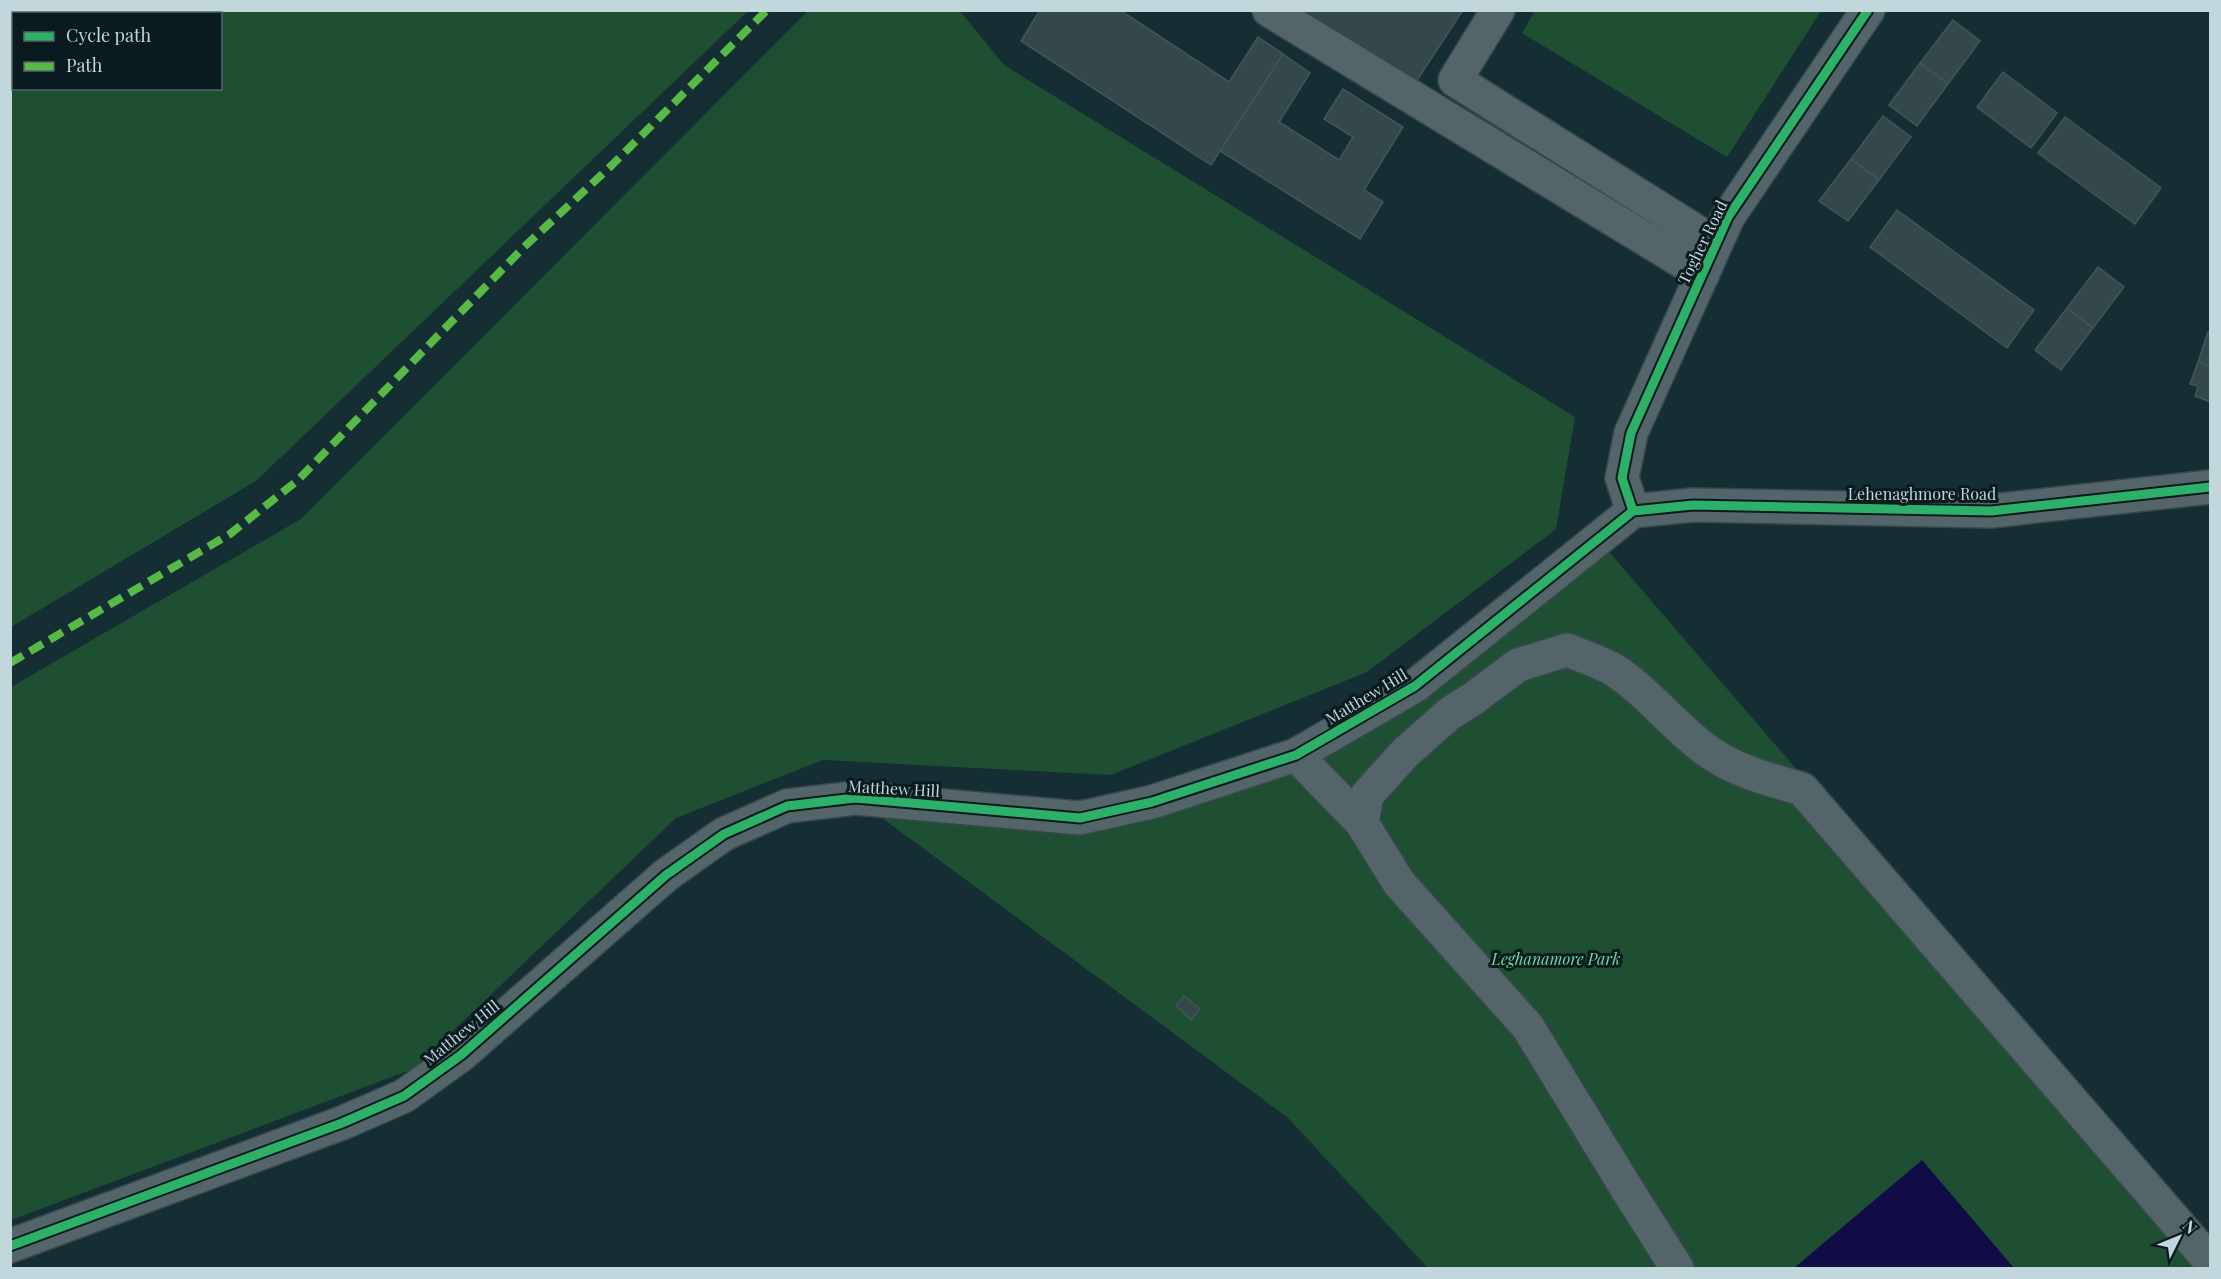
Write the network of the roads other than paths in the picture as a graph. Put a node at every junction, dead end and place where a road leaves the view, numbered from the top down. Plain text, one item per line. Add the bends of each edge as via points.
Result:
1 (1269, 10) edge
2 (1498, 10) edge
3 (1868, 10) edge
4 (1716, 243) junction
5 (1703, 274) junction
6 (2211, 487) edge
7 (1633, 511) junction
8 (1296, 755) junction
9 (1362, 823) junction
10 (10, 1246) edge
11 (2211, 1261) edge
12 (1677, 1269) edge

1 - 5 street
2 - 4 street via 1455,80
3 - 4 street, Togher Road via 1728,217
4 - 5 street, Togher Road
5 - 7 street, Togher Road via 1631,433 1622,478
6 - 7 street, Lehenaghmore Road via 1991,511 1693,505
7 - 8 street, Matthew Hill via 1415,686
8 - 9 street
8 - 10 street, Matthew Hill via 1152,802 1080,818 855,798 787,806 724,834 666,875 460,1055 404,1096 342,1123
9 - 11 street via 1367,795 1406,752 1449,714 1518,665 1567,650 1614,670 1689,738 1714,755 1736,768 1802,789
9 - 12 street via 1399,884 1528,1027

